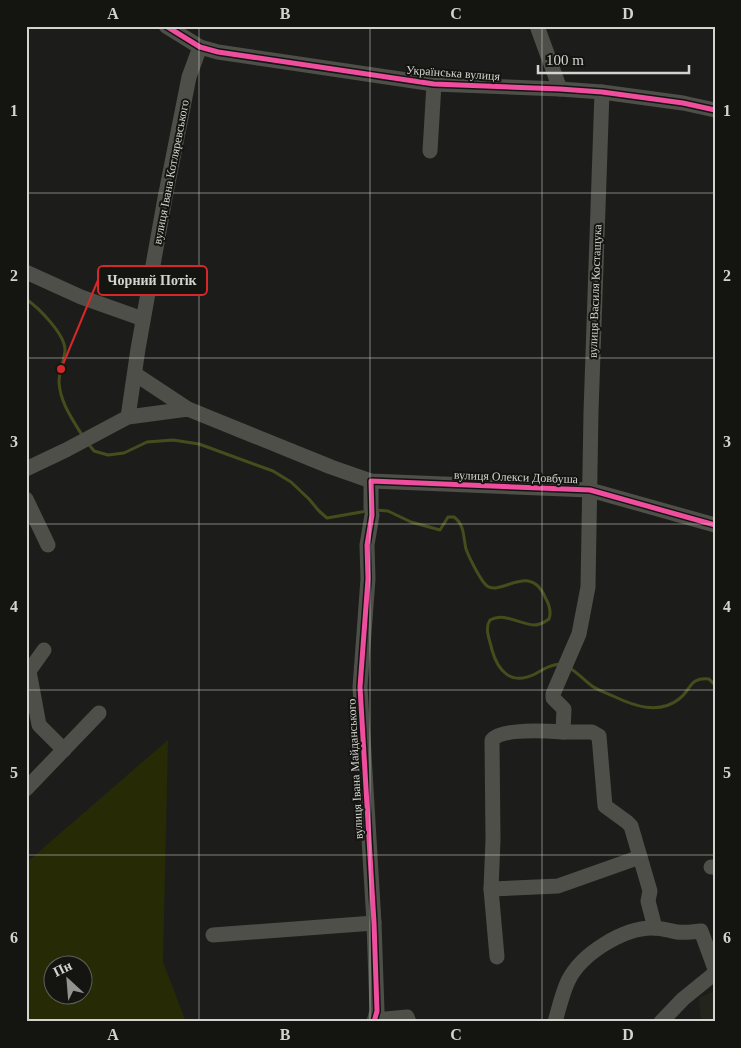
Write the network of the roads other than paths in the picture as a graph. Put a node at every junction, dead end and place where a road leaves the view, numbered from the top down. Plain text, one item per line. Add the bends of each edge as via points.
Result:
1 (166, 26) edge
2 (537, 26) edge
3 (200, 47) junction
4 (434, 84) junction
5 (560, 89) junction
6 (602, 92) junction
7 (715, 110) edge
8 (430, 151) dead end
9 (26, 272) edge
10 (143, 319) junction
11 (135, 374) junction
12 (188, 409) junction
13 (128, 417) junction
14 (26, 469) edge
15 (371, 481) junction
16 (590, 490) junction
17 (26, 499) edge
18 (715, 525) edge
19 (48, 545) dead end
20 (44, 650) dead end
21 (99, 713) dead end
22 (563, 732) junction
23 (64, 750) junction
24 (26, 789) edge
25 (640, 857) junction
26 (491, 889) junction
27 (374, 924) junction
28 (655, 928) junction
29 (708, 929) edge
30 (213, 935) dead end
31 (497, 957) dead end
32 (715, 970) edge
33 (715, 973) edge
34 (375, 1021) edge
35 (409, 1022) edge
36 (555, 1022) edge
37 (661, 1022) edge

1 - 3 street, Українська вулиця
2 - 5 street
3 - 4 street, Українська вулиця
3 - 10 street, вулиця Івана Котляревського via 189,77
4 - 5 street, Українська вулиця
4 - 8 street
5 - 6 street, Українська вулиця
6 - 7 street, Українська вулиця
6 - 16 street, вулиця Василя Костащука
9 - 10 street via 81,297
10 - 11 street, вулиця Івана Котляревського
11 - 12 street, вулиця Олекси Довбуша
11 - 13 street, вулиця Івана Котляревського
12 - 13 street
12 - 15 street, вулиця Олекси Довбуша via 331,468
13 - 14 street
15 - 16 street, вулиця Олекси Довбуша
15 - 27 street, вулиця Івана Майданського via 372,512 367,545 368,578 360,687
16 - 18 street, вулиця Олекси Довбуша
16 - 22 street, вулиця Василя Костащука via 588,587 580,627 553,694 564,709
17 - 19 street
20 - 23 street via 29,671 38,725
21 - 23 street
22 - 25 street via 592,732 599,736 605,806 630,825
22 - 26 street via 524,731 498,735 492,740
23 - 24 street
25 - 26 street via 558,886
25 - 28 street via 650,891 648,901
26 - 31 street
27 - 30 street
27 - 34 street, вулиця Івана Майданського
28 - 29 street via 678,932
28 - 36 street via 641,929 615,939 582,962 569,980
29 - 32 street
33 - 37 street
34 - 35 street via 406,1017

